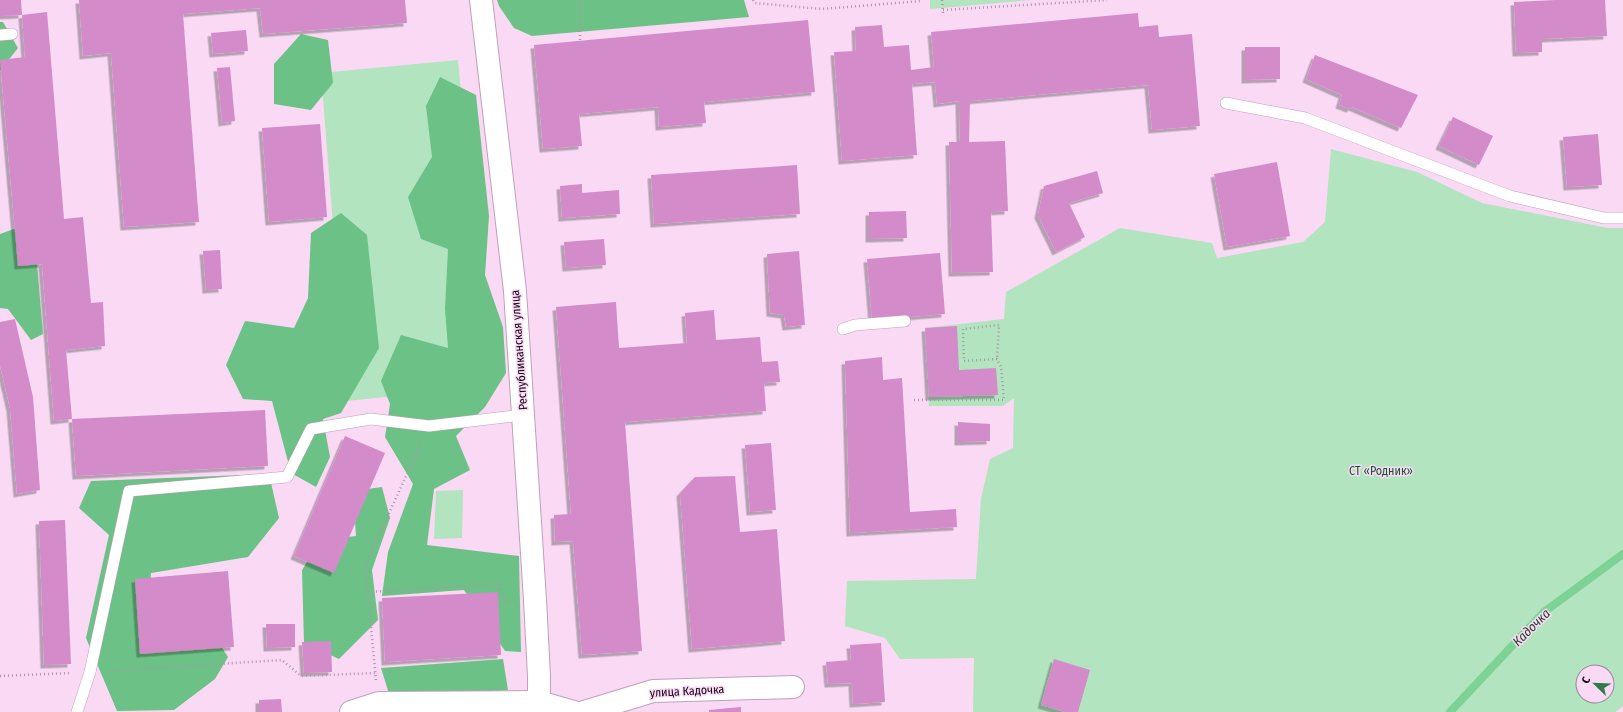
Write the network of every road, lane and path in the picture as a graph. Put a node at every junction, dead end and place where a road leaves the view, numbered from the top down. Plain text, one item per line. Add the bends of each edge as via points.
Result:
1 (481, 0) edge
2 (580, 0) edge
3 (753, 0) edge
4 (942, 0) edge
5 (1107, 0) edge
6 (921, 1) dead end
7 (12, 34) dead end
8 (0, 35) edge
9 (580, 40) dead end
10 (1226, 103) dead end
11 (1623, 218) edge
12 (905, 321) dead end
13 (843, 329) dead end
14 (997, 359) junction
15 (914, 400) dead end
16 (523, 415) junction
17 (429, 426) junction
18 (368, 592) junction
19 (535, 600) junction
20 (90, 672) junction
21 (375, 673) junction
22 (0, 676) edge
23 (793, 687) dead end
24 (539, 702) junction
25 (379, 703) junction
26 (511, 708) edge
27 (77, 712) edge
28 (351, 712) edge
29 (574, 712) edge
30 (584, 712) edge

1 - 16 street, Республиканская улица via 515,291
2 - 9 path
3 - 6 path via 755,3 822,9
4 - 5 path via 943,12
7 - 8 lane
10 - 11 lane via 1305,118 1510,196 1604,218
12 - 13 lane via 855,325
14 - 14 path via 964,361 963,329 999,325
14 - 15 path via 1001,367 1004,400
16 - 17 lane
16 - 19 street, Республиканская улица
17 - 18 path via 365,565
17 - 20 lane via 371,419 311,429 286,477 129,491
18 - 19 path via 499,584 505,602
18 - 21 path
19 - 24 street, Республиканская улица
20 - 21 path via 282,660 301,676
20 - 22 path
20 - 27 lane
21 - 25 path
23 - 30 street, улица Кадочка via 654,691
24 - 26 street
24 - 29 street
25 - 26 street
25 - 28 street

